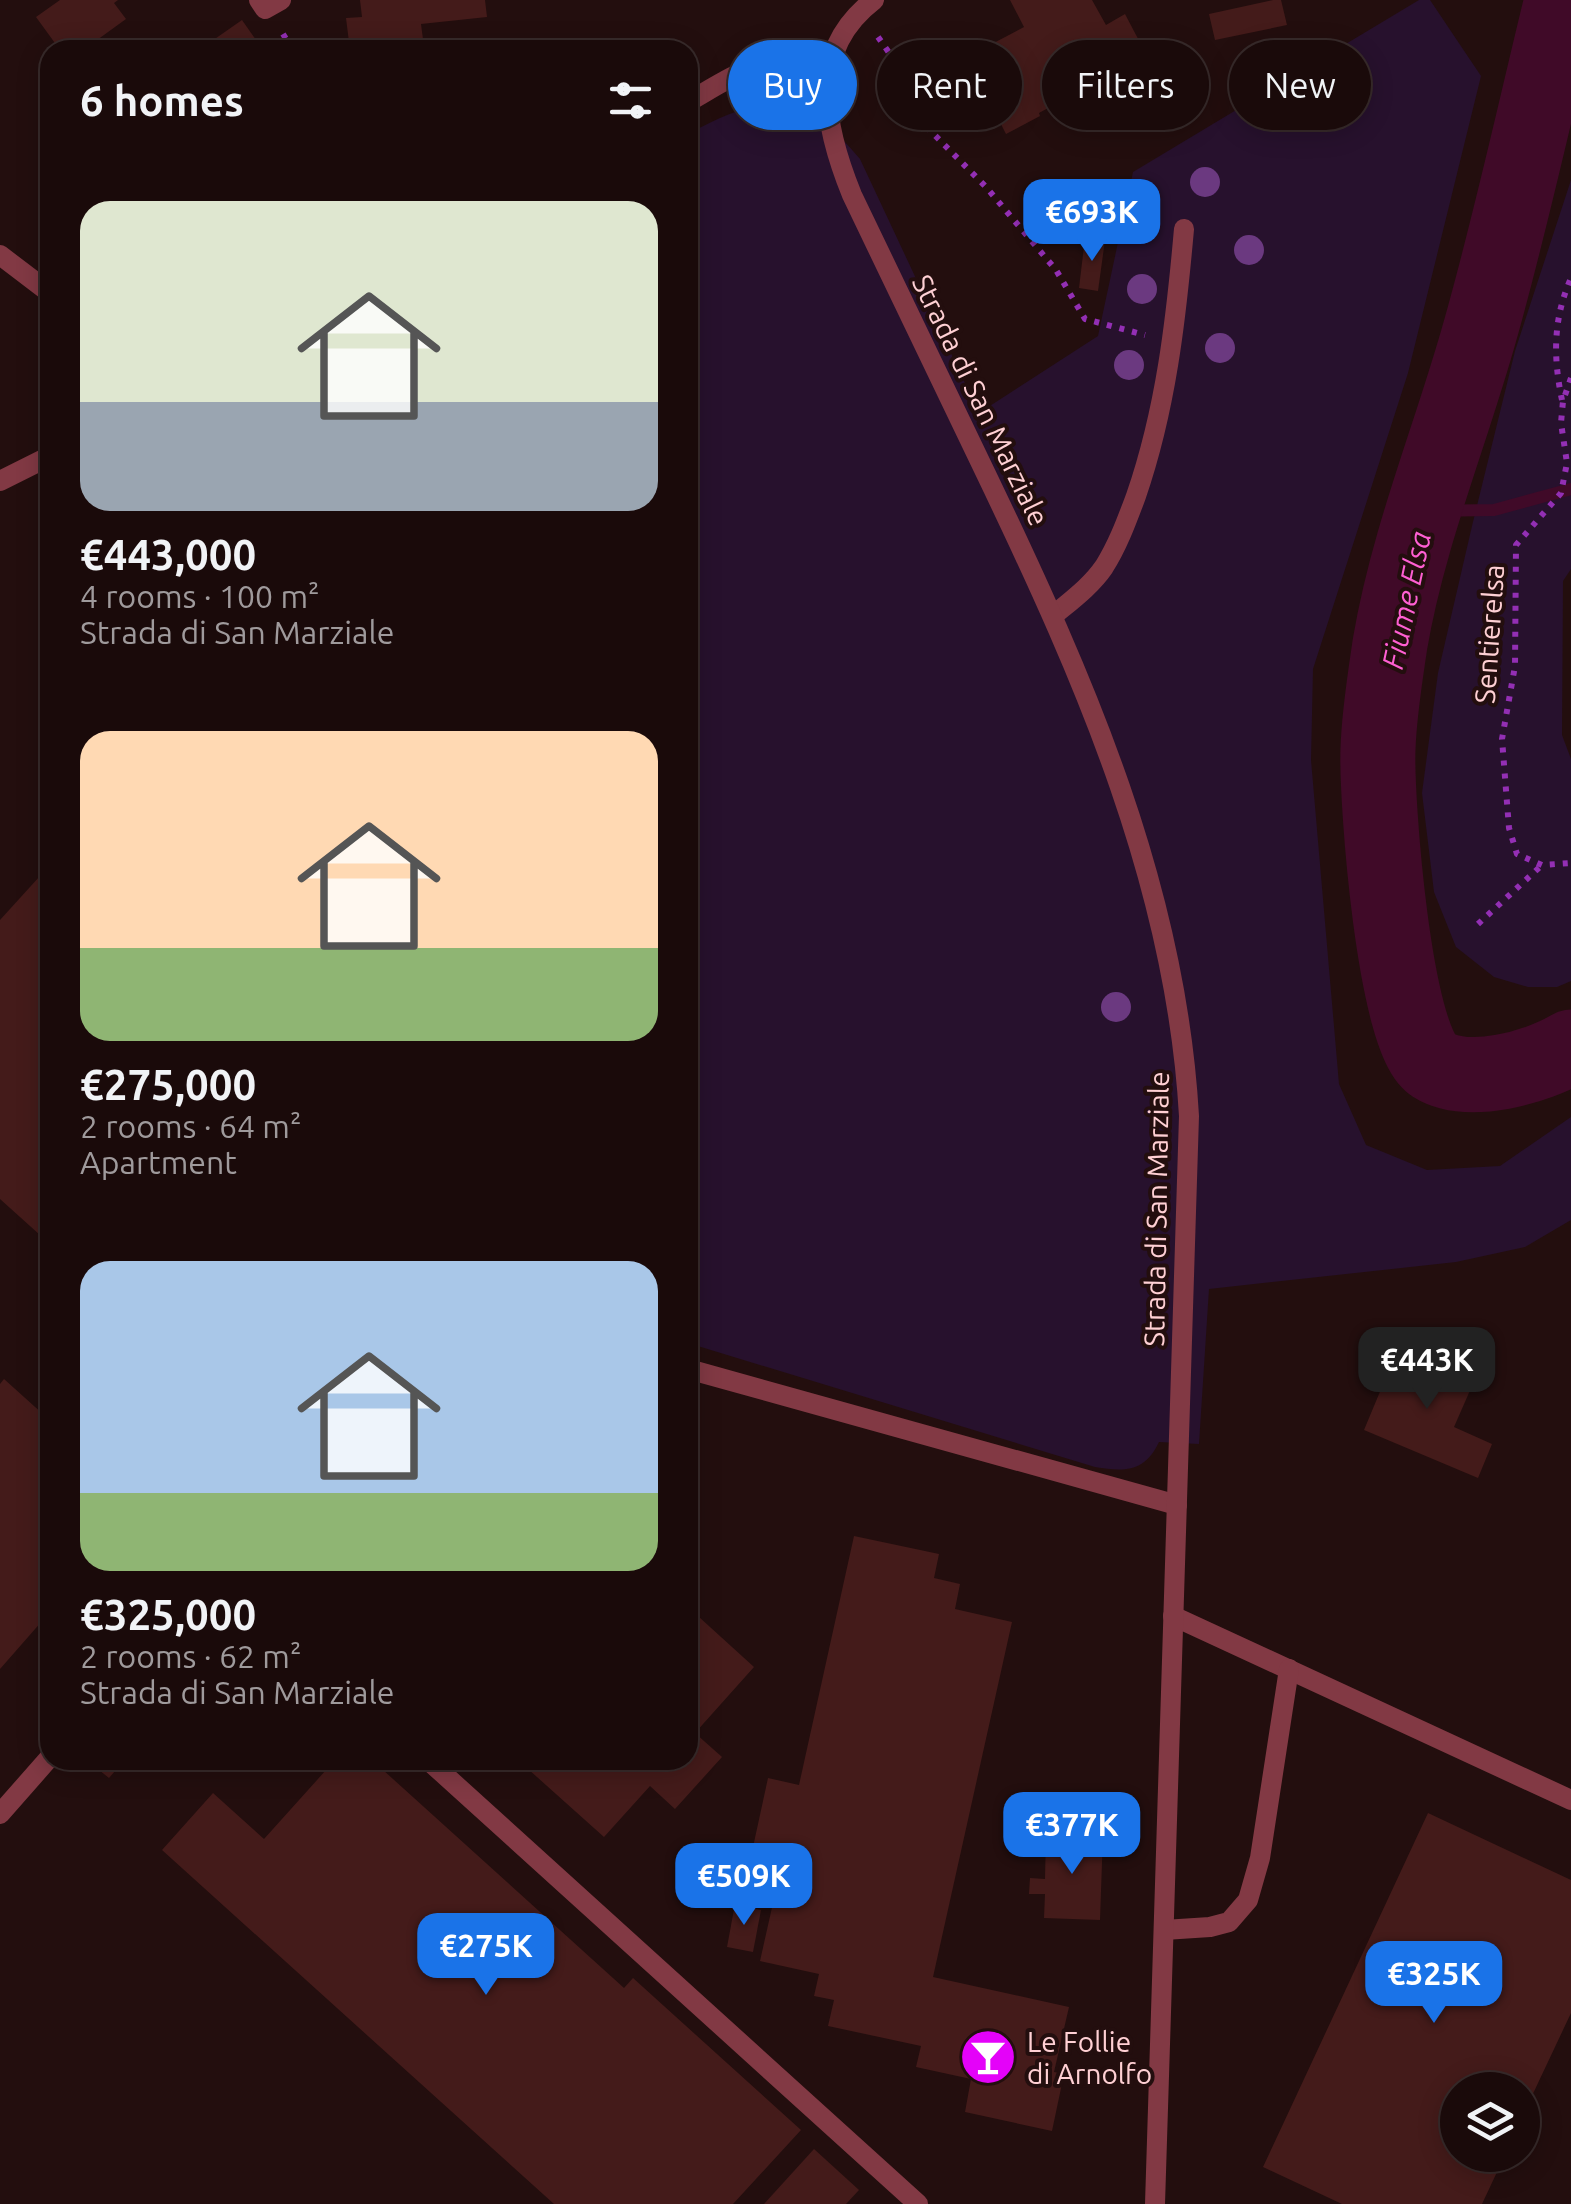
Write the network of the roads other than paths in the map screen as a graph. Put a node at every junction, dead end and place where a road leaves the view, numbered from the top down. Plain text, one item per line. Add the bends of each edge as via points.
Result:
1 (260, 0) edge
2 (281, 0) edge
3 (867, 6) edge
4 (839, 40) edge
5 (728, 81) edge
6 (698, 97) edge
7 (832, 130) edge
8 (1184, 230) dead end
9 (0, 255) edge
10 (40, 285) edge
11 (40, 461) edge
12 (0, 482) edge
13 (1054, 615) junction
14 (698, 1372) edge
15 (1177, 1506) junction
16 (1174, 1616) junction
17 (1289, 1669) junction
18 (40, 1768) edge
19 (439, 1770) edge
20 (1571, 1800) edge
21 (0, 1814) edge
22 (1164, 1930) junction
23 (918, 2204) edge
24 (1155, 2204) edge

1 - 2 street via 264,9
3 - 4 street, Strada di San Marziale
5 - 6 street
7 - 13 street, Strada di San Marziale via 844,174
8 - 13 street via 1152,448 1103,568
9 - 10 street
11 - 12 street
13 - 15 street, Strada di San Marziale via 1135,828 1180,1020 1189,1116
14 - 15 street
15 - 16 street, Strada di San Marziale
16 - 17 street
16 - 22 street, Strada di San Marziale
17 - 20 street
17 - 22 street via 1248,1900 1220,1926
18 - 21 street
19 - 23 street
22 - 24 street, Strada di San Marziale

